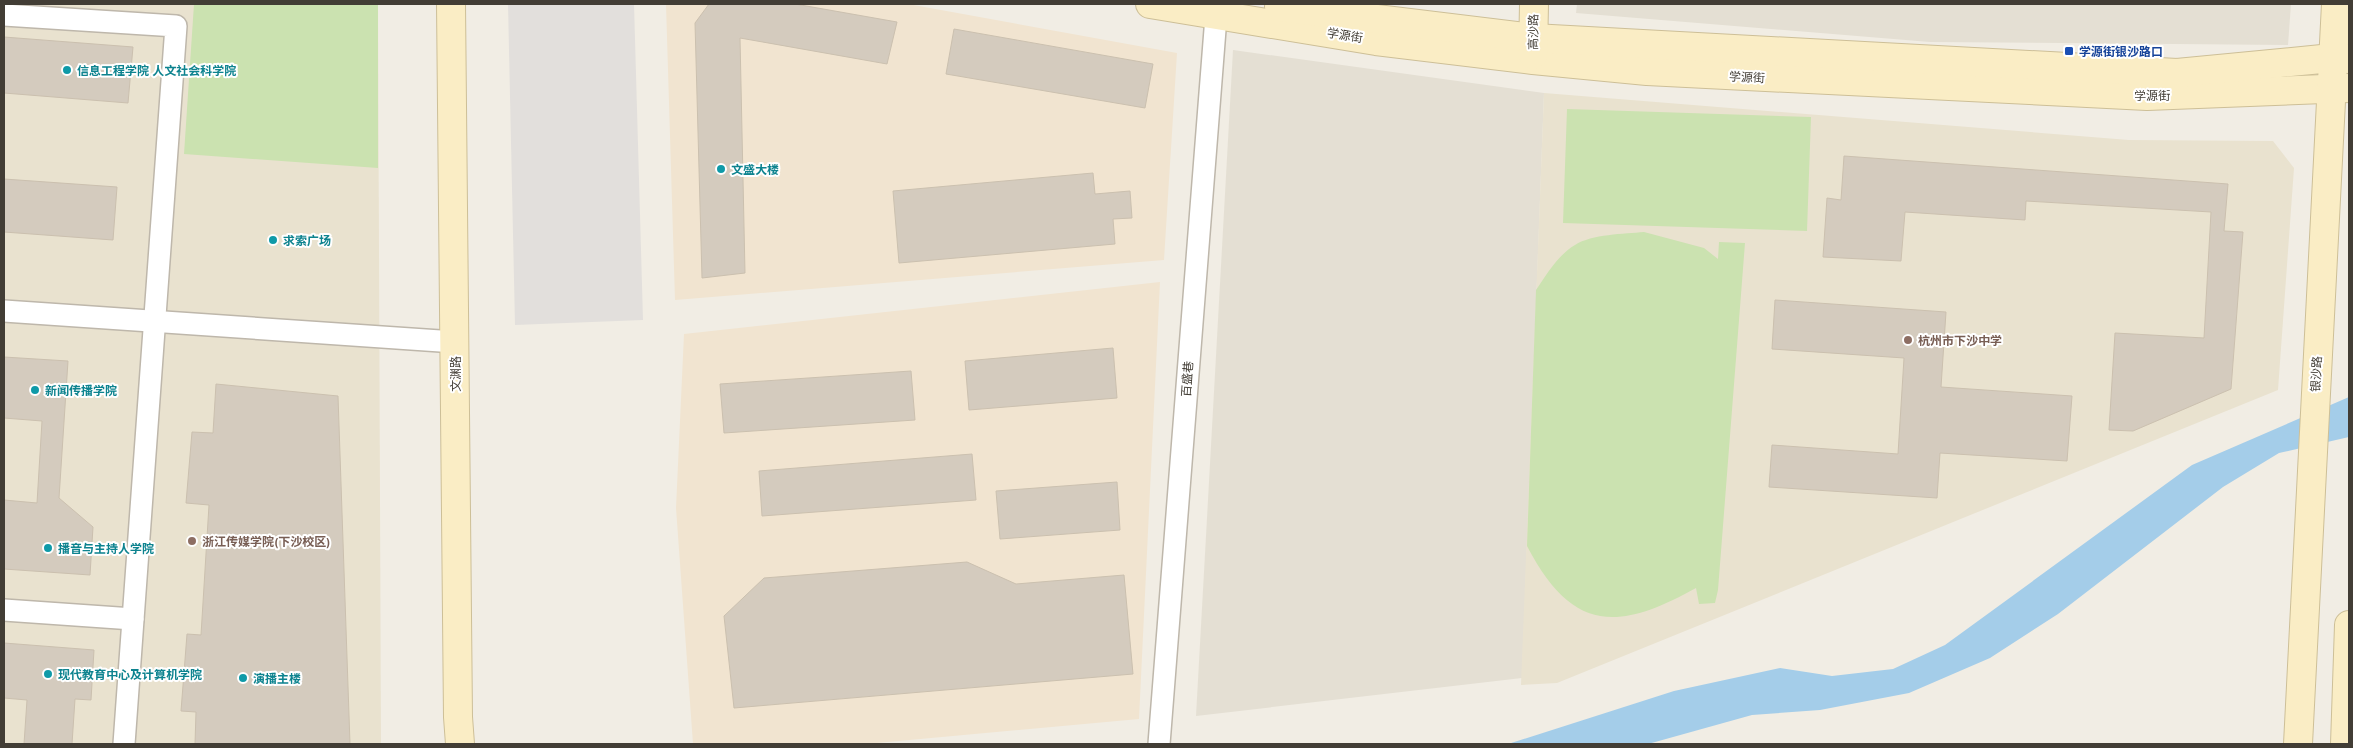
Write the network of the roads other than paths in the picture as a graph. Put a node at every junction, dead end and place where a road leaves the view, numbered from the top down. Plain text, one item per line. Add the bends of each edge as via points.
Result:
1 (451, 4) edge
2 (1150, 4) edge
3 (1256, 4) edge
4 (1534, 4) edge
5 (2336, 4) edge
6 (1216, 9) edge
7 (4, 15) edge
8 (1533, 49) junction
9 (2341, 58) edge
10 (2340, 89) edge
11 (4, 311) edge
12 (154, 322) junction
13 (455, 342) junction
14 (4, 610) edge
15 (133, 619) junction
16 (2349, 625) edge
17 (124, 744) edge
18 (460, 744) edge
19 (1159, 744) edge
20 (2298, 744) edge
21 (2345, 744) edge

1 - 13 main road, 文渊路
2 - 6 main road, 学源街
3 - 8 main road, 学源街
4 - 8 main road, 高沙路
5 - 9 main road, 银沙路
6 - 8 main road, 学源街 via 1376,41
6 - 19 street, 百盛巷
7 - 12 street via 176,26
8 - 9 main road, 学源街 via 2177,73
8 - 10 main road, 学源街 via 1647,71 2148,96
9 - 10 main road, 银沙路
10 - 20 main road, 银沙路
11 - 12 street
12 - 13 street
12 - 15 street
13 - 18 main road, 文渊路
14 - 15 street
15 - 17 street
16 - 21 main road

